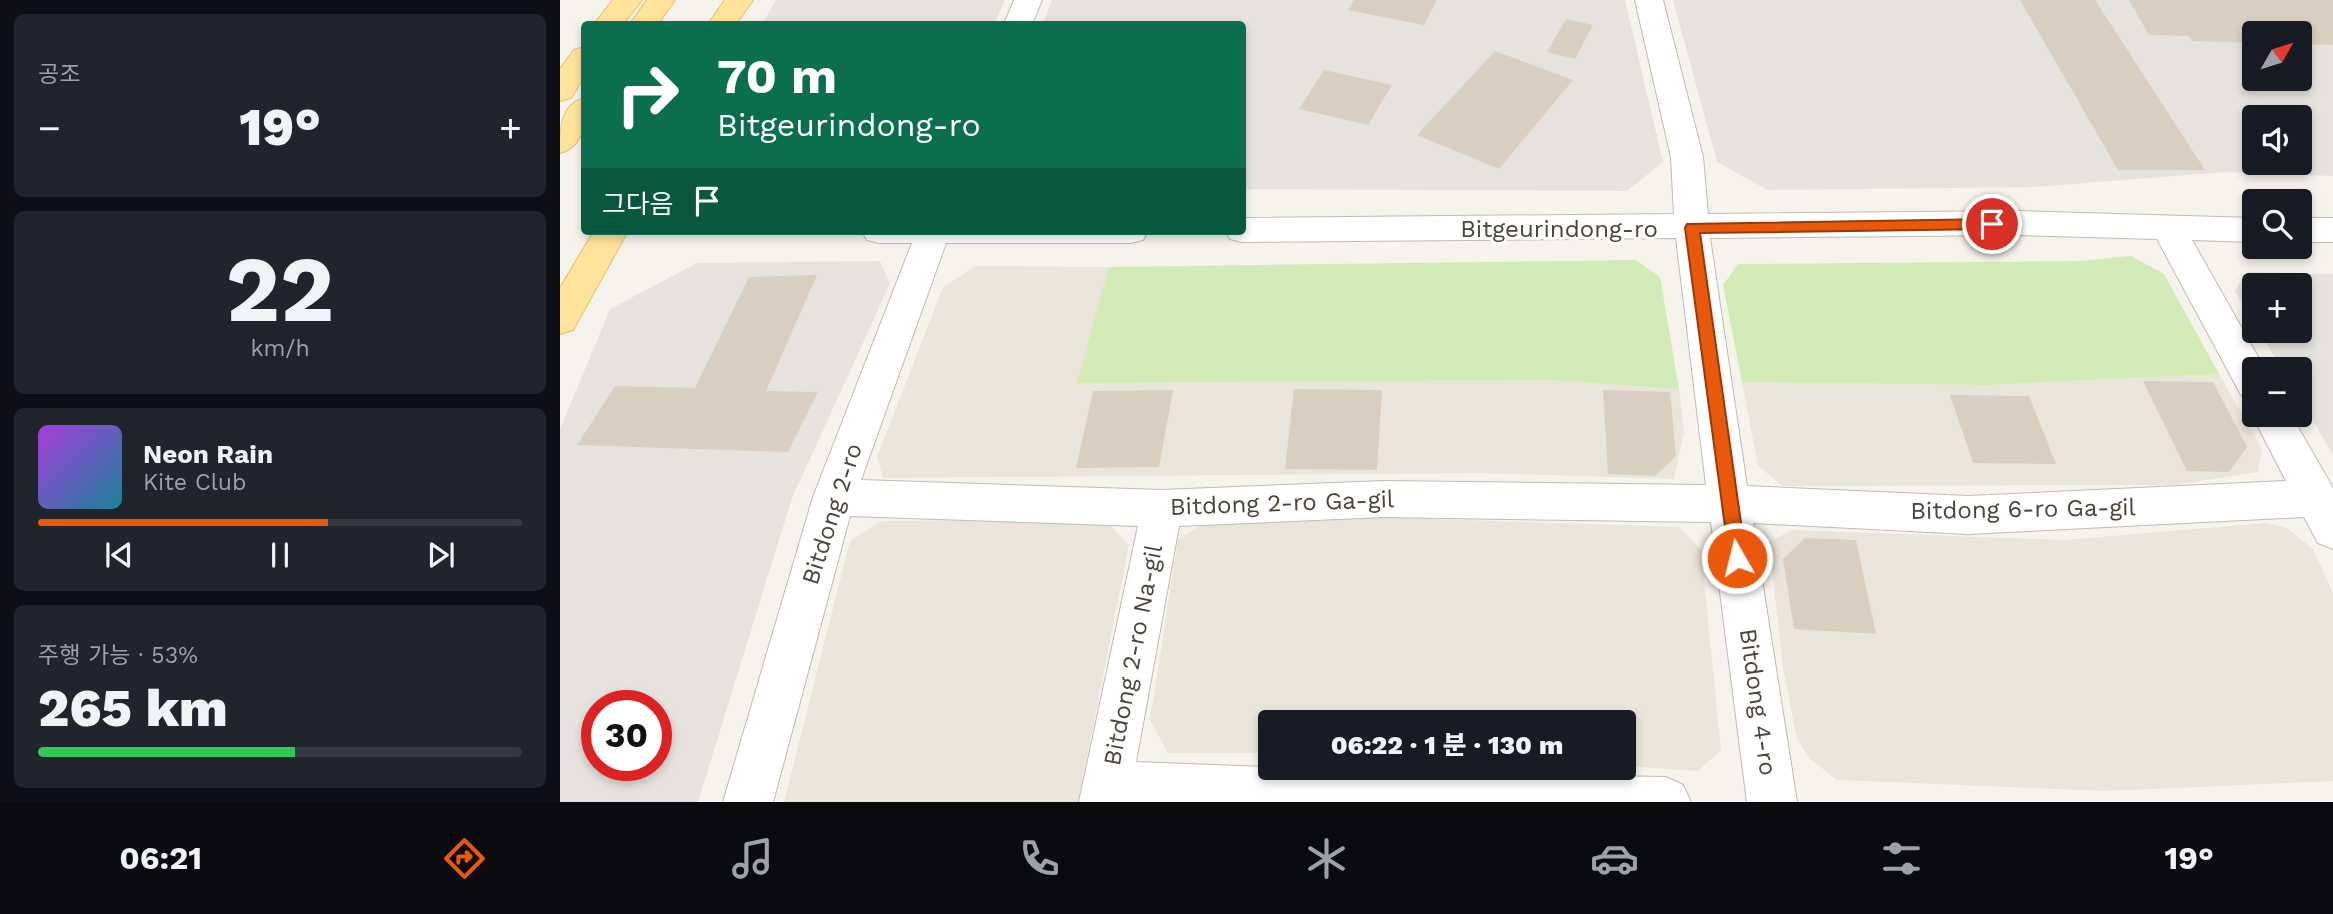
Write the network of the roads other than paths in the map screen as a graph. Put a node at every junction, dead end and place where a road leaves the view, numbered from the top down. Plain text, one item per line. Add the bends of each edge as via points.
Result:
1 (628, 0) edge
2 (661, 0) edge
3 (739, 0) edge
4 (1028, 0) edge
5 (1649, 0) edge
6 (610, 21) edge
7 (645, 21) edge
8 (724, 21) edge
9 (1019, 21) edge
10 (581, 60) edge
11 (560, 91) edge
12 (581, 112) edge
13 (560, 142) edge
14 (1692, 228) junction
15 (2168, 229) junction
16 (1246, 230) edge
17 (2242, 230) edge
18 (2312, 230) edge
19 (2333, 230) edge
20 (609, 235) edge
21 (933, 235) edge
22 (560, 320) edge
23 (2242, 362) edge
24 (2278, 427) edge
25 (834, 497) junction
26 (1729, 504) junction
27 (1162, 508) junction
28 (2325, 514) edge
29 (1106, 794) edge
30 (1423, 800) edge
31 (748, 802) edge
32 (1666, 802) edge
33 (1772, 802) edge

1 - 6 main road
2 - 7 main road
3 - 8 main road
4 - 9 street
5 - 14 street, Bitdong 4-ro via 1687,157
10 - 11 main road
12 - 13 main road
14 - 15 street, Bitgeurindong-ro via 2019,223
14 - 16 street, Bitgeurindong-ro
14 - 26 street, Bitdong 4-ro
15 - 17 street, Bitgeurindong-ro
15 - 23 street
18 - 19 street
20 - 22 main road
21 - 25 street, Bitdong 2-ro
24 - 28 street
25 - 27 street, Bitdong 2-ro Ga-gil
25 - 31 street, Bitdong 2-ro
26 - 27 street, Bitdong 2-ro Ga-gil via 1384,499
26 - 28 street, Bitdong 6-ro Ga-gil via 1969,515
26 - 33 street, Bitdong 4-ro
27 - 29 street, Bitdong 2-ro Na-gil
29 - 30 street
30 - 32 street

